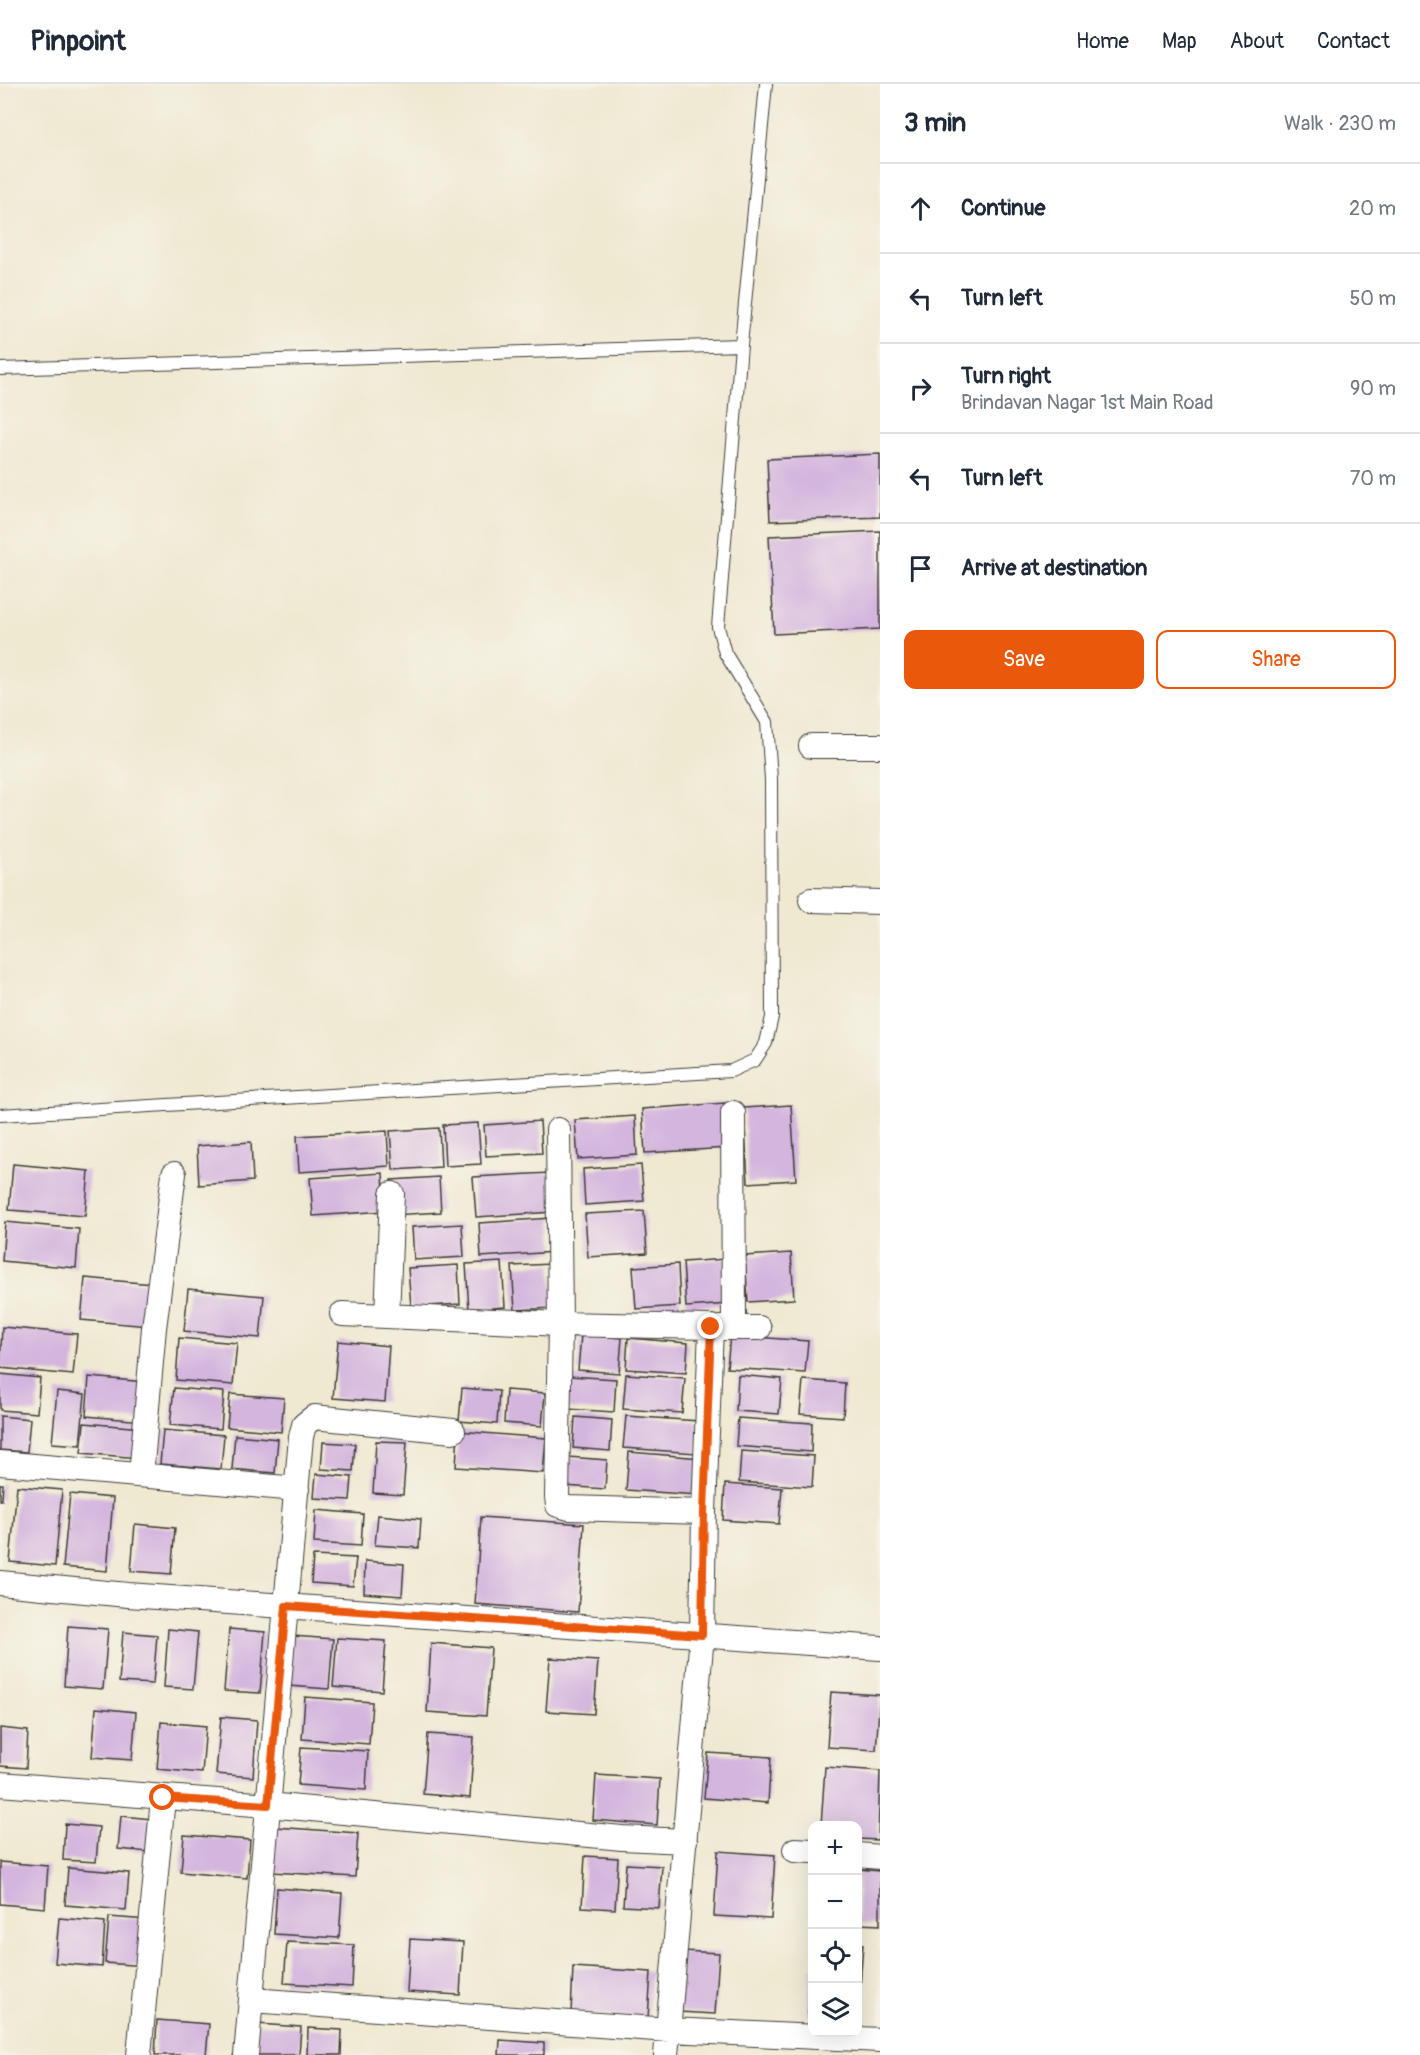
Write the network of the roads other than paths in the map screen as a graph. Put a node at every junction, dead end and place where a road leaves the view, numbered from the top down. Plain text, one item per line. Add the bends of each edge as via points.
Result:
1 (766, 84) edge
2 (741, 345) junction
3 (0, 369) edge
4 (812, 746) dead end
5 (880, 746) edge
6 (810, 900) dead end
7 (880, 902) edge
8 (733, 1113) dead end
9 (0, 1114) edge
10 (558, 1130) dead end
11 (174, 1174) dead end
12 (392, 1194) dead end
13 (342, 1314) dead end
14 (387, 1316) junction
15 (561, 1324) junction
16 (723, 1328) junction
17 (759, 1328) dead end
18 (453, 1431) dead end
19 (0, 1463) edge
20 (141, 1475) junction
21 (297, 1489) junction
22 (704, 1512) junction
23 (0, 1583) edge
24 (286, 1606) junction
25 (702, 1635) junction
26 (880, 1648) edge
27 (0, 1784) edge
28 (163, 1798) junction
29 (268, 1805) junction
30 (685, 1841) junction
31 (862, 1855) edge
32 (880, 1857) edge
33 (251, 2001) junction
34 (669, 2030) junction
35 (880, 2040) edge
36 (139, 2055) edge
37 (246, 2055) edge
38 (666, 2055) edge

1 - 2 lane
2 - 3 lane
2 - 9 lane via 718,627 725,653 766,722 771,779 772,1017 766,1043 755,1060 731,1071
4 - 5 street
6 - 7 street
8 - 16 street
10 - 15 street
11 - 20 street via 154,1328
12 - 14 street
13 - 14 street
14 - 15 street
15 - 16 street
15 - 22 street via 558,1505
16 - 17 street
16 - 22 street
18 - 21 street via 314,1417 304,1425
19 - 20 street
20 - 21 street
21 - 24 street
22 - 25 street
23 - 24 street
24 - 25 street
24 - 29 street
25 - 26 street
25 - 30 street
27 - 28 street
28 - 29 street
28 - 36 street
29 - 30 street
29 - 33 street
30 - 34 street
31 - 32 street
33 - 34 street
33 - 37 street
34 - 35 street
34 - 38 street

